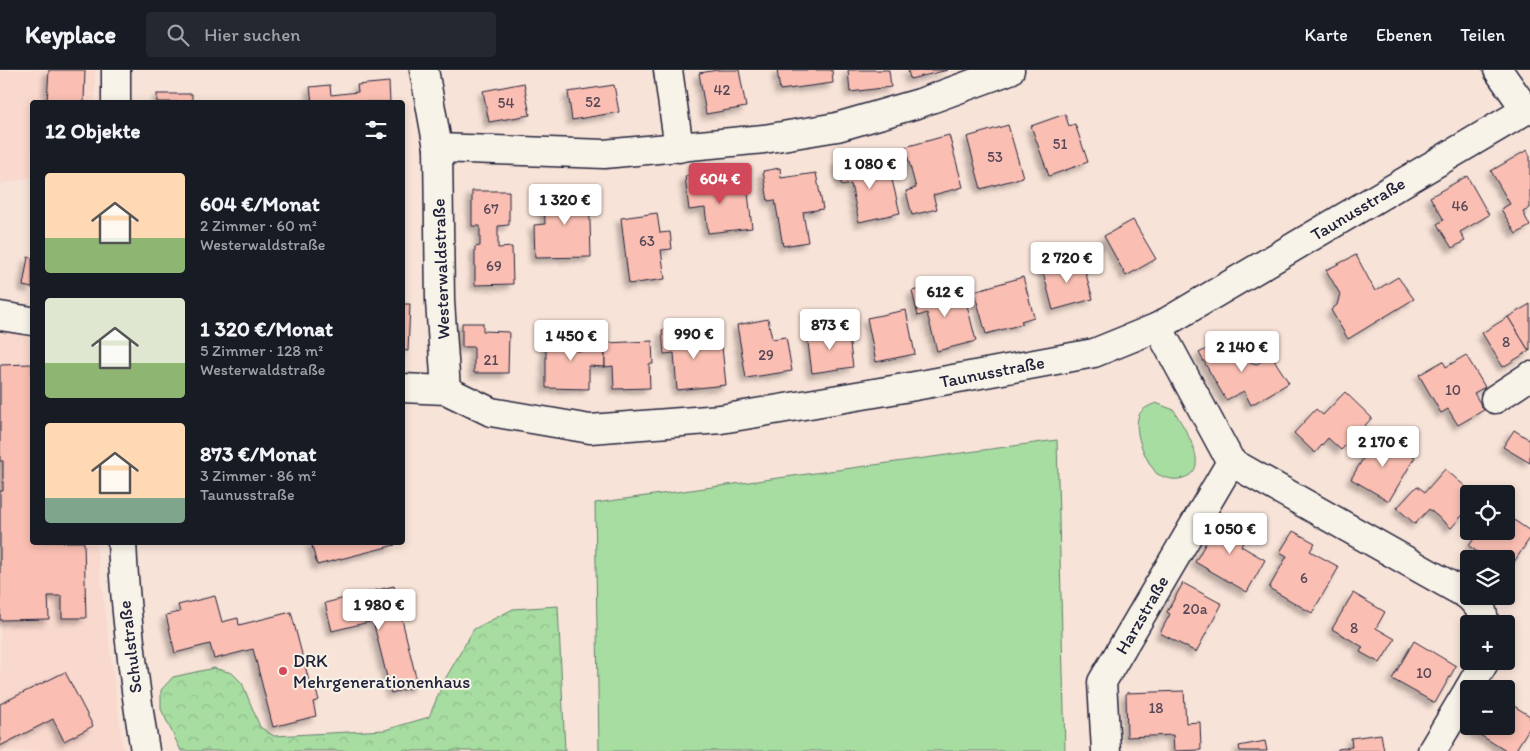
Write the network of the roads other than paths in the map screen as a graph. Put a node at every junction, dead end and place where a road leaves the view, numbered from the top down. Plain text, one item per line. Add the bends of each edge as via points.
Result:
1 (116, 70) edge
2 (424, 70) edge
3 (668, 70) edge
4 (1010, 70) edge
5 (1498, 70) edge
6 (116, 100) edge
7 (438, 148) junction
8 (679, 148) junction
9 (0, 316) edge
10 (30, 321) edge
11 (1158, 327) junction
12 (1530, 376) edge
13 (405, 388) edge
14 (446, 390) junction
15 (1495, 399) dead end
16 (1231, 462) junction
17 (122, 545) edge
18 (1460, 591) edge
19 (1460, 704) edge
20 (145, 751) edge
21 (1106, 751) edge
22 (1432, 751) edge

1 - 6 street
2 - 7 street, Westerwaldstraße
3 - 8 street
4 - 8 street via 920,103 837,127
5 - 11 street, Taunusstraße via 1526,110
7 - 8 street via 604,154
7 - 14 street, Westerwaldstraße via 440,302
9 - 10 street
11 - 14 street, Taunusstraße via 1094,353 721,419 590,429 491,412
11 - 16 street
12 - 15 street
13 - 14 street, Taunusstraße
16 - 18 street
16 - 21 street, Harzstraße via 1102,682
17 - 20 street, Schulstraße via 124,592
19 - 22 street

